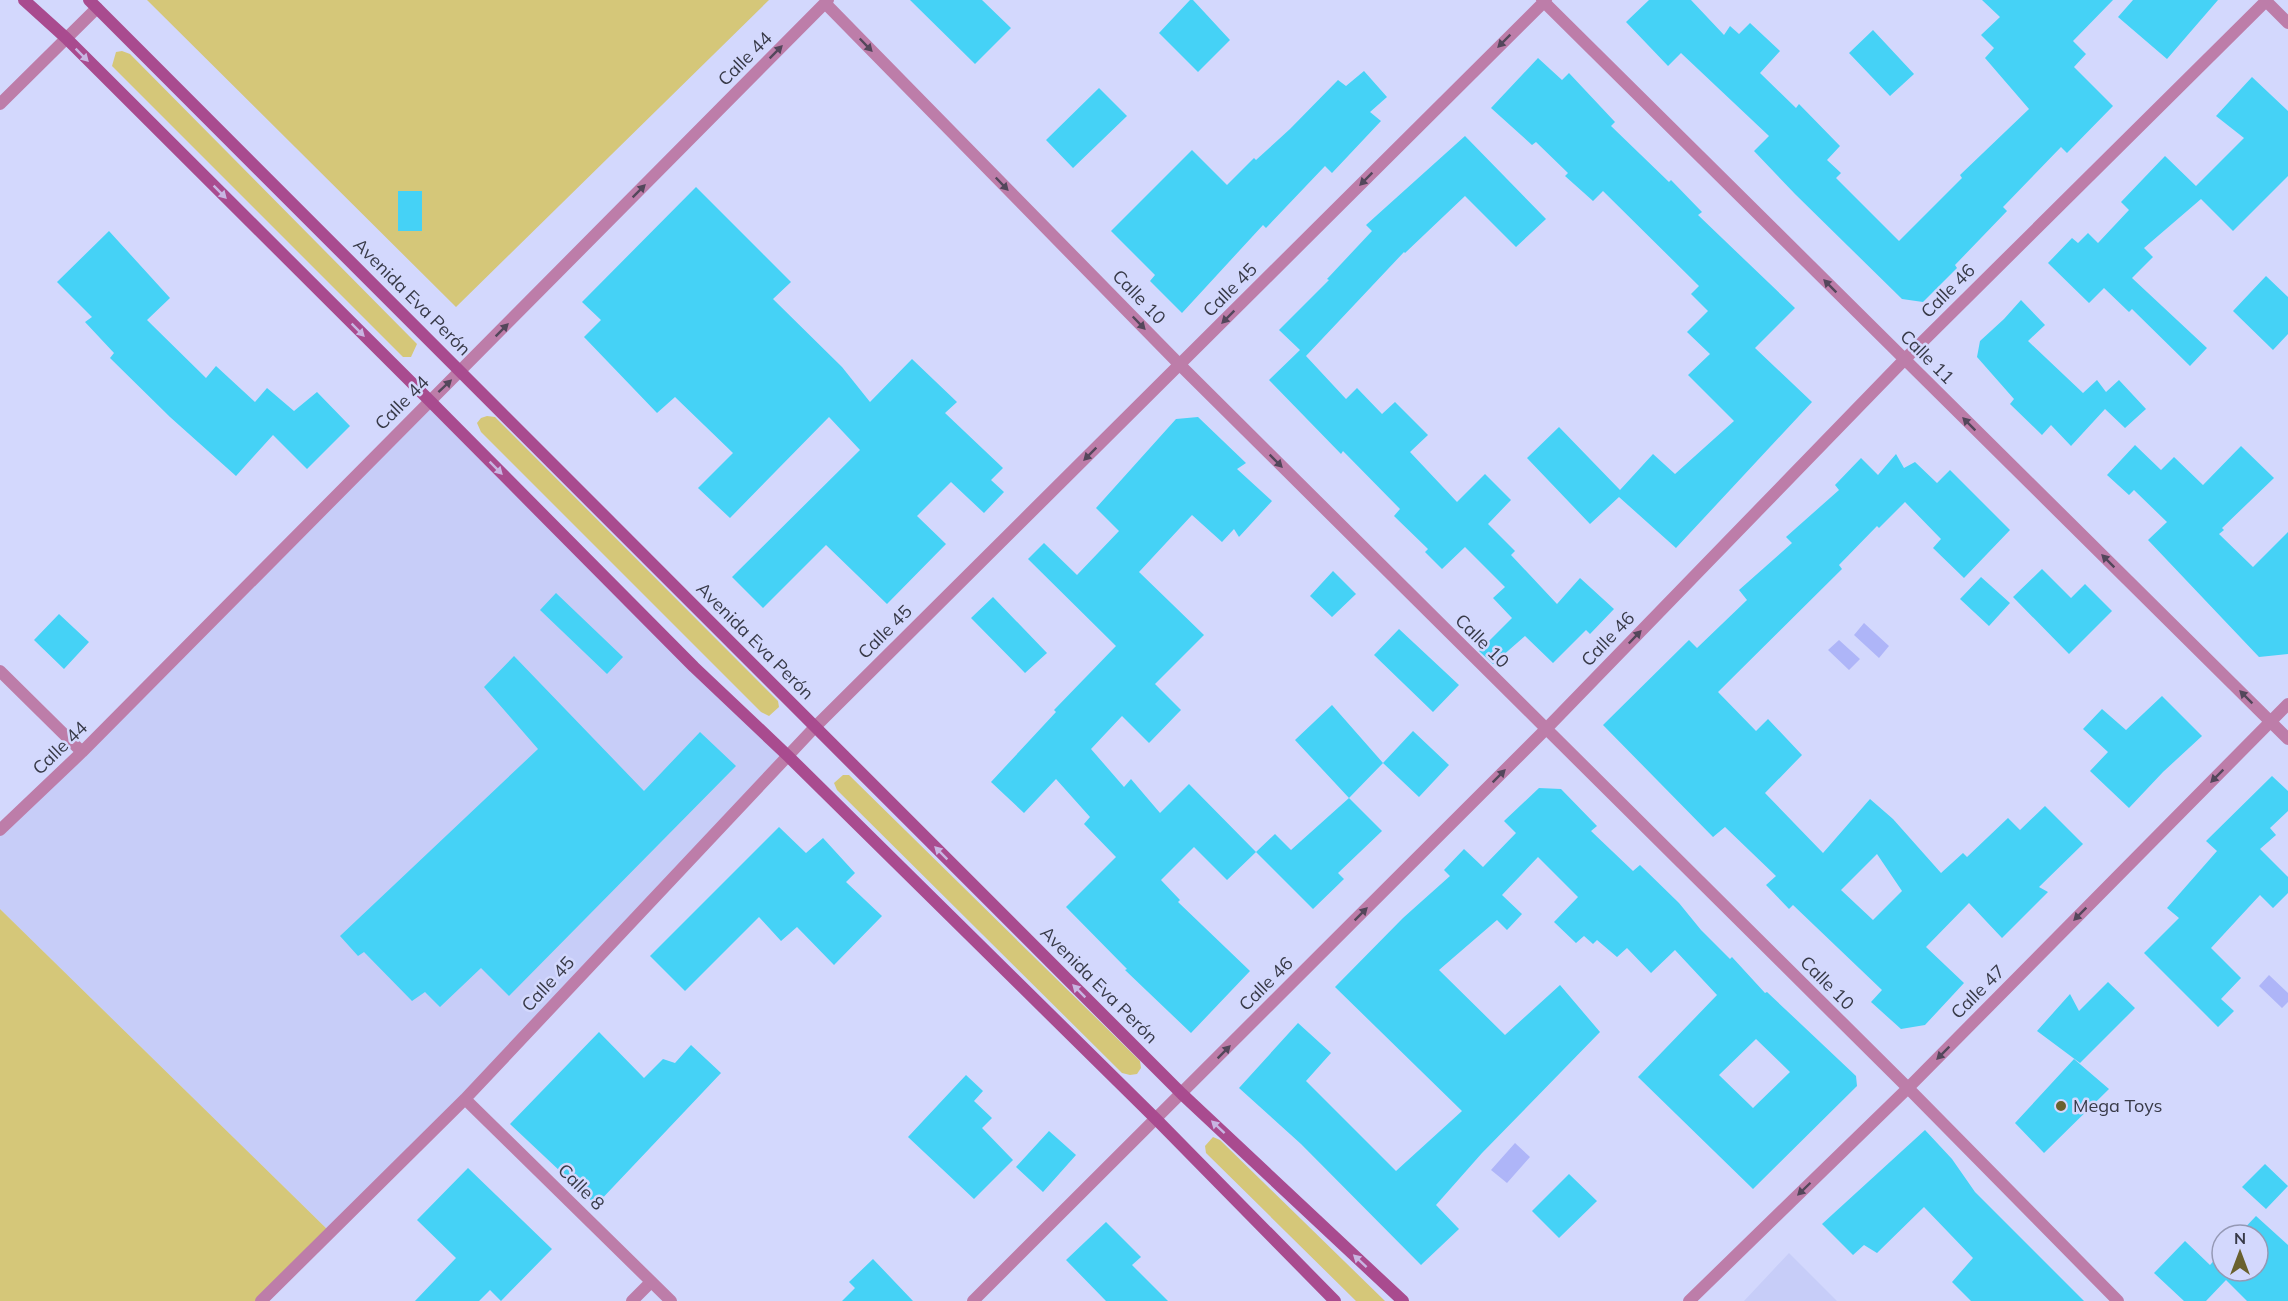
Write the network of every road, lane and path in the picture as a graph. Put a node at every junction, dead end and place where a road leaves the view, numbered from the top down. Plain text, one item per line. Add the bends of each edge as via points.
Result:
1 (24, 0) edge
2 (2266, 0) edge
3 (826, 1) edge
4 (1544, 1) edge
5 (93, 4) edge
6 (2288, 22) edge
7 (66, 38) junction
8 (0, 104) edge
9 (1904, 360) junction
10 (1180, 365) junction
11 (461, 372) junction
12 (430, 400) junction
13 (0, 671) edge
14 (2288, 704) edge
15 (2271, 722) junction
16 (815, 727) junction
17 (1545, 730) junction
18 (2288, 739) edge
19 (82, 752) junction
20 (788, 756) junction
21 (0, 830) edge
22 (1908, 1088) junction
23 (1182, 1094) junction
24 (465, 1099) junction
25 (1156, 1119) junction
26 (651, 1282) junction
27 (261, 1301) edge
28 (632, 1301) edge
29 (670, 1301) edge
30 (973, 1301) edge
31 (1335, 1301) edge
32 (1402, 1301) edge
33 (1689, 1301) edge
34 (2118, 1301) edge

1 - 7 main road
2 - 6 street
2 - 9 street, Calle 46
3 -> 10 street, Calle 10
11 -> 3 street, Calle 44
9 -> 4 street, Calle 11
4 -> 10 street, Calle 45
5 - 7 street
5 - 11 main road, Avenida Eva Perón
7 - 8 street
7 -> 12 main road
15 -> 9 street, Calle 11
17 -> 9 street, Calle 46
10 -> 16 street, Calle 45
10 -> 17 street, Calle 10
12 -> 11 street, Calle 44
11 - 16 main road, Avenida Eva Perón
12 - 19 street, Calle 44
12 -> 20 main road via 694,667
13 - 19 street
14 - 15 street, Calle 47
15 - 18 street, Calle 11
15 -> 22 street, Calle 47
16 - 20 street, Calle 45
23 -> 16 main road, Avenida Eva Perón
17 - 22 street, Calle 10
23 -> 17 street, Calle 46
19 - 21 street, Calle 44
20 - 24 street, Calle 45
20 - 25 main road
22 -> 33 street, Calle 47
22 - 34 street, Calle 10
23 - 25 street, Calle 46
32 -> 23 main road, Avenida Eva Perón
24 - 26 street, Calle 8
24 - 27 street, Calle 45
25 - 30 street, Calle 46
25 - 31 main road
26 - 28 street
26 - 29 street, Calle 8

